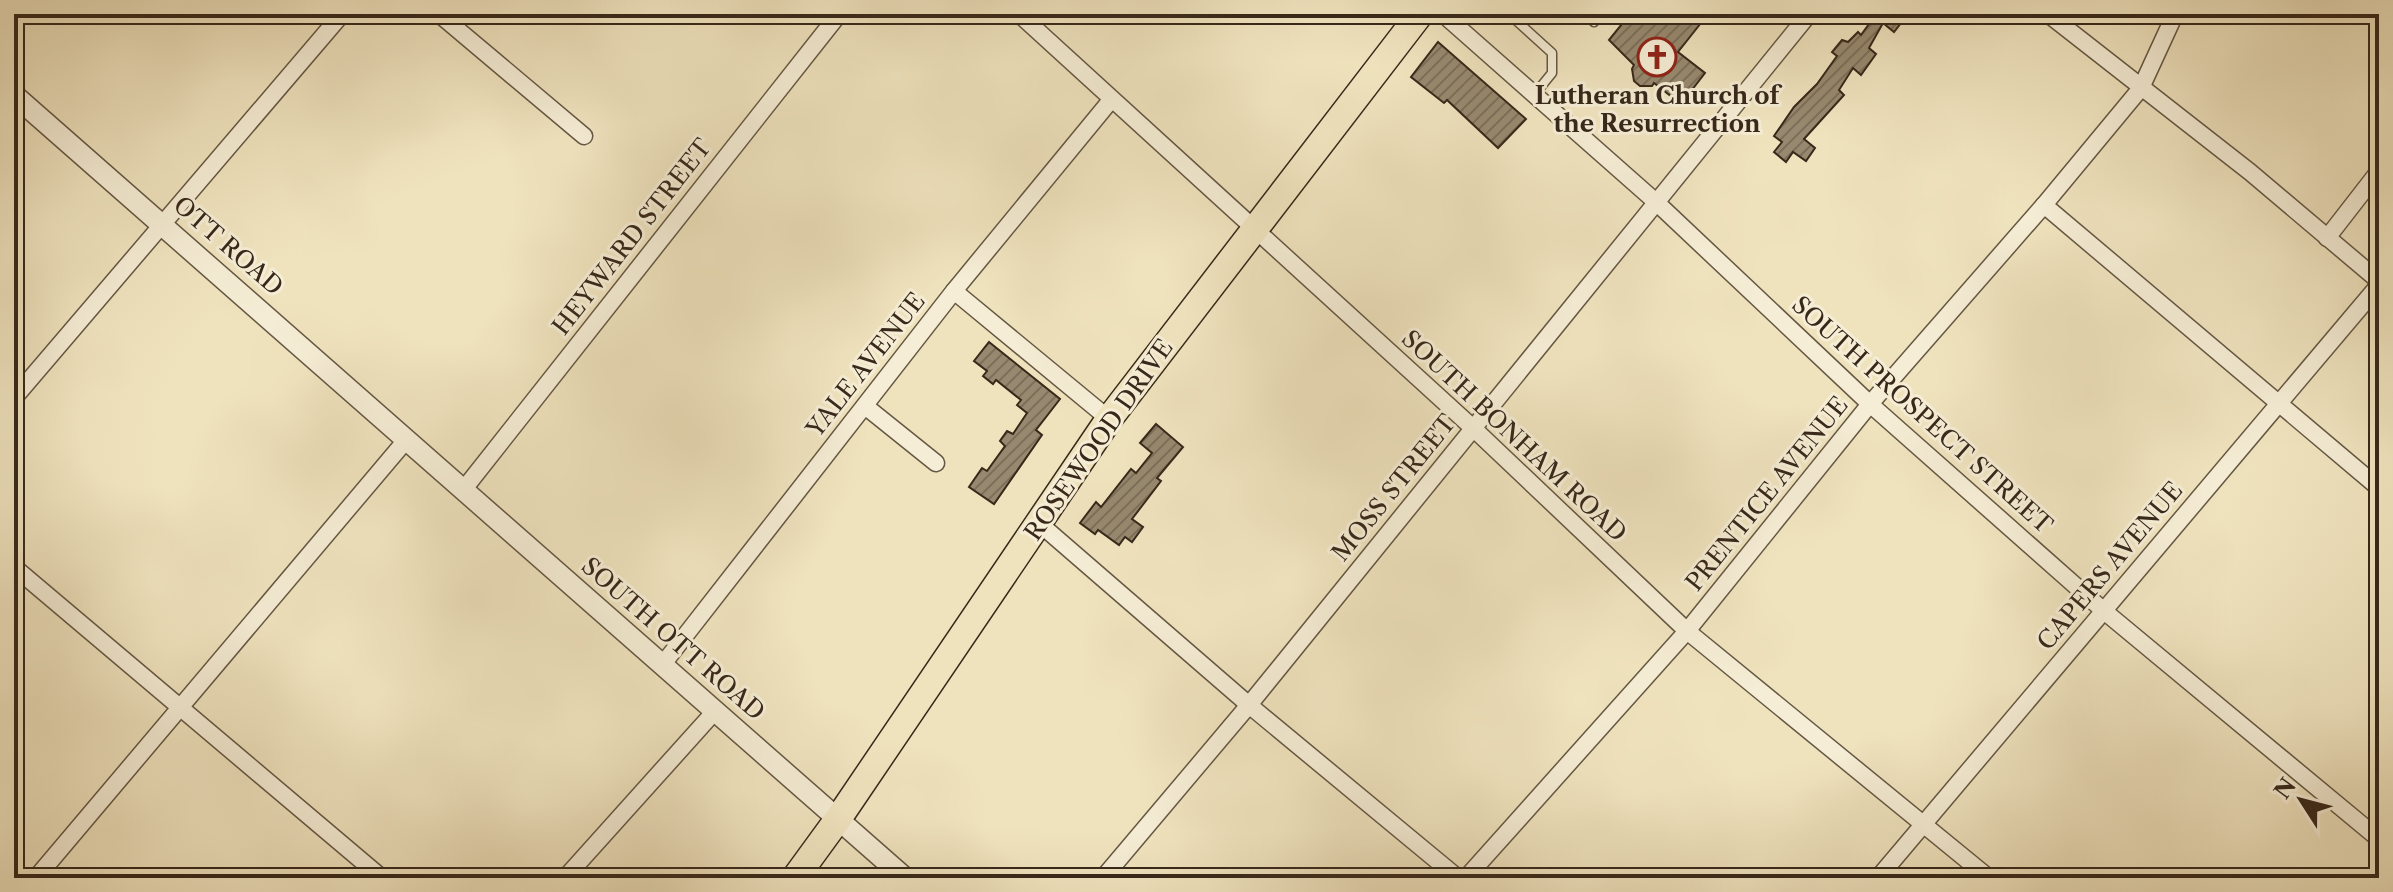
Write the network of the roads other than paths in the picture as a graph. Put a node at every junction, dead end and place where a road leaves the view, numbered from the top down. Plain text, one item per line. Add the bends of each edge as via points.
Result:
1 (342, 14) edge
2 (439, 14) edge
3 (839, 14) edge
4 (1420, 14) edge
5 (1443, 14) edge
6 (1509, 14) edge
7 (1586, 14) edge
8 (1809, 14) edge
9 (2048, 14) edge
10 (2175, 14) edge
11 (1022, 15) edge
12 (1594, 22) dead end
13 (2141, 88) junction
14 (14, 95) edge
15 (1534, 95) junction
16 (1111, 100) junction
17 (584, 136) dead end
18 (2379, 171) edge
19 (1656, 202) junction
20 (2044, 205) junction
21 (162, 226) junction
22 (1256, 230) junction
23 (2327, 238) junction
24 (2379, 283) edge
25 (954, 291) junction
26 (14, 398) edge
27 (1870, 404) junction
28 (2279, 404) junction
29 (865, 406) junction
30 (1109, 419) junction
31 (1473, 428) junction
32 (407, 439) junction
33 (936, 463) dead end
34 (2379, 488) edge
35 (464, 489) junction
36 (1040, 524) junction
37 (14, 567) edge
38 (2104, 611) junction
39 (1687, 631) junction
40 (663, 664) junction
41 (1249, 705) junction
42 (180, 707) junction
43 (716, 710) junction
44 (838, 819) junction
45 (1924, 824) junction
46 (2379, 839) edge
47 (36, 878) edge
48 (382, 878) edge
49 (565, 878) edge
50 (795, 878) edge
51 (905, 878) edge
52 (930, 878) edge
53 (943, 878) edge
54 (1103, 878) edge
55 (1458, 878) edge
56 (1466, 878) edge
57 (1878, 878) edge
58 (1989, 878) edge

1 - 21 street
2 - 17 street
3 - 35 street, HEYWARD STREET
4 - 22 main road, ROSEWOOD DRIVE
5 - 15 street, SOUTH PROSPECT STREET
6 - 15 lane via 1552,53 1552,73
7 - 12 lane
8 - 19 street, MOSS STREET
9 - 13 street
10 - 13 street, PRENTICE AVENUE
11 - 16 street, SOUTH BONHAM ROAD
13 - 20 street, PRENTICE AVENUE
13 - 23 street
14 - 21 street, OTT ROAD
15 - 19 street, SOUTH PROSPECT STREET
16 - 22 street, SOUTH BONHAM ROAD
16 - 25 street, YALE AVENUE
18 - 23 street
19 - 27 street, SOUTH PROSPECT STREET
19 - 31 street, MOSS STREET
20 - 27 street, PRENTICE AVENUE
20 - 28 street
21 - 26 street
21 - 32 street, OTT ROAD
22 - 30 main road, ROSEWOOD DRIVE
22 - 31 street, SOUTH BONHAM ROAD
23 - 24 street
24 - 28 street, CAPERS AVENUE
25 - 29 street, YALE AVENUE
25 - 30 street
27 - 38 street, SOUTH PROSPECT STREET
27 - 39 street, PRENTICE AVENUE
28 - 34 street
28 - 38 street, CAPERS AVENUE
29 - 33 street
29 - 40 street, YALE AVENUE
30 - 36 main road, ROSEWOOD DRIVE
31 - 39 street, SOUTH BONHAM ROAD
31 - 41 street, MOSS STREET
32 - 35 street, SOUTH OTT ROAD
32 - 42 street
35 - 40 street, SOUTH OTT ROAD
36 - 41 street
36 - 44 main road, ROSEWOOD DRIVE
37 - 42 street
38 - 45 street, CAPERS AVENUE
38 - 46 street, SOUTH PROSPECT STREET
39 - 45 street, SOUTH BONHAM ROAD
39 - 56 street, PRENTICE AVENUE
40 - 43 street, SOUTH OTT ROAD
41 - 54 street, MOSS STREET
41 - 55 street
42 - 47 street
42 - 48 street
43 - 44 street, SOUTH OTT ROAD
43 - 49 street
44 - 50 main road, ROSEWOOD DRIVE
44 - 51 street, SOUTH OTT ROAD
45 - 57 street, CAPERS AVENUE
45 - 58 street, SOUTH BONHAM ROAD
52 - 53 lane

